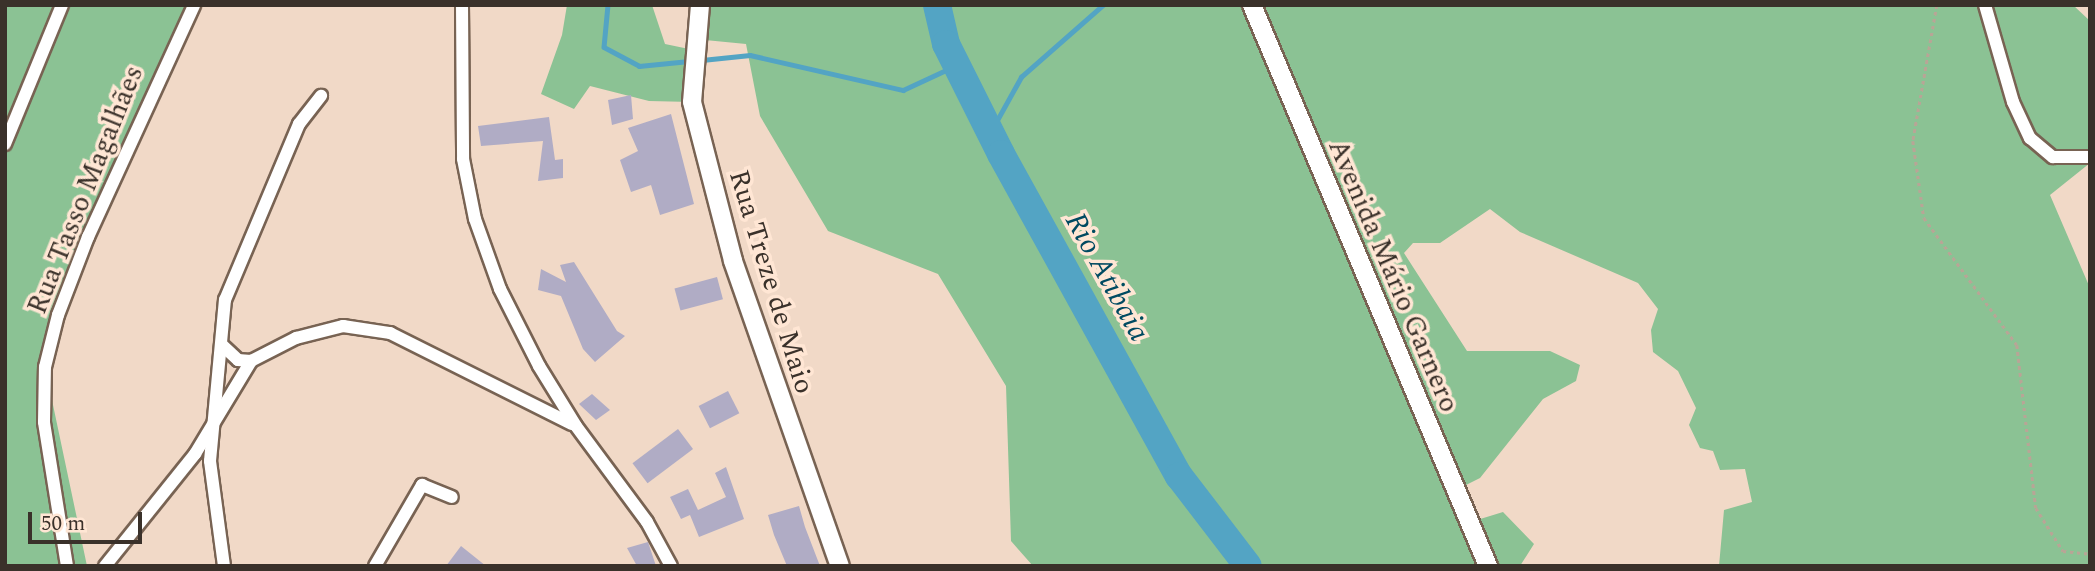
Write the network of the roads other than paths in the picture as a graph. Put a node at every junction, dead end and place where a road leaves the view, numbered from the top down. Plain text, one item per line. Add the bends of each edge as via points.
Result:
1 (62, 5) edge
2 (194, 5) edge
3 (462, 5) edge
4 (1252, 5) edge
5 (1985, 5) edge
6 (700, 7) edge
7 (321, 96) dead end
8 (5, 144) edge
9 (2090, 157) edge
10 (222, 345) junction
11 (251, 361) junction
12 (214, 421) junction
13 (576, 426) junction
14 (195, 454) junction
15 (210, 461) junction
16 (453, 497) dead end
17 (837, 562) edge
18 (67, 566) edge
19 (105, 566) edge
20 (224, 566) edge
21 (375, 566) edge
22 (671, 566) edge
23 (1488, 566) edge

1 - 8 street
2 - 18 street, Rua Tasso Magalhães via 88,237 58,315 45,367 44,422
3 - 13 street via 465,51 460,118 475,219 500,289
4 - 23 main road, Avenida Mário Garnero
5 - 9 street via 2013,102 2030,138 2053,158
6 - 17 main road, Rua Treze de Maio via 692,102 733,261
7 - 10 street via 299,124 225,300
10 - 11 street via 238,360
10 - 12 street
11 - 12 street
11 - 13 street via 296,338 343,326 390,333
12 - 14 street
12 - 15 street
13 - 22 street via 647,522
14 - 15 street
14 - 19 street
15 - 20 street
16 - 21 street via 422,485

